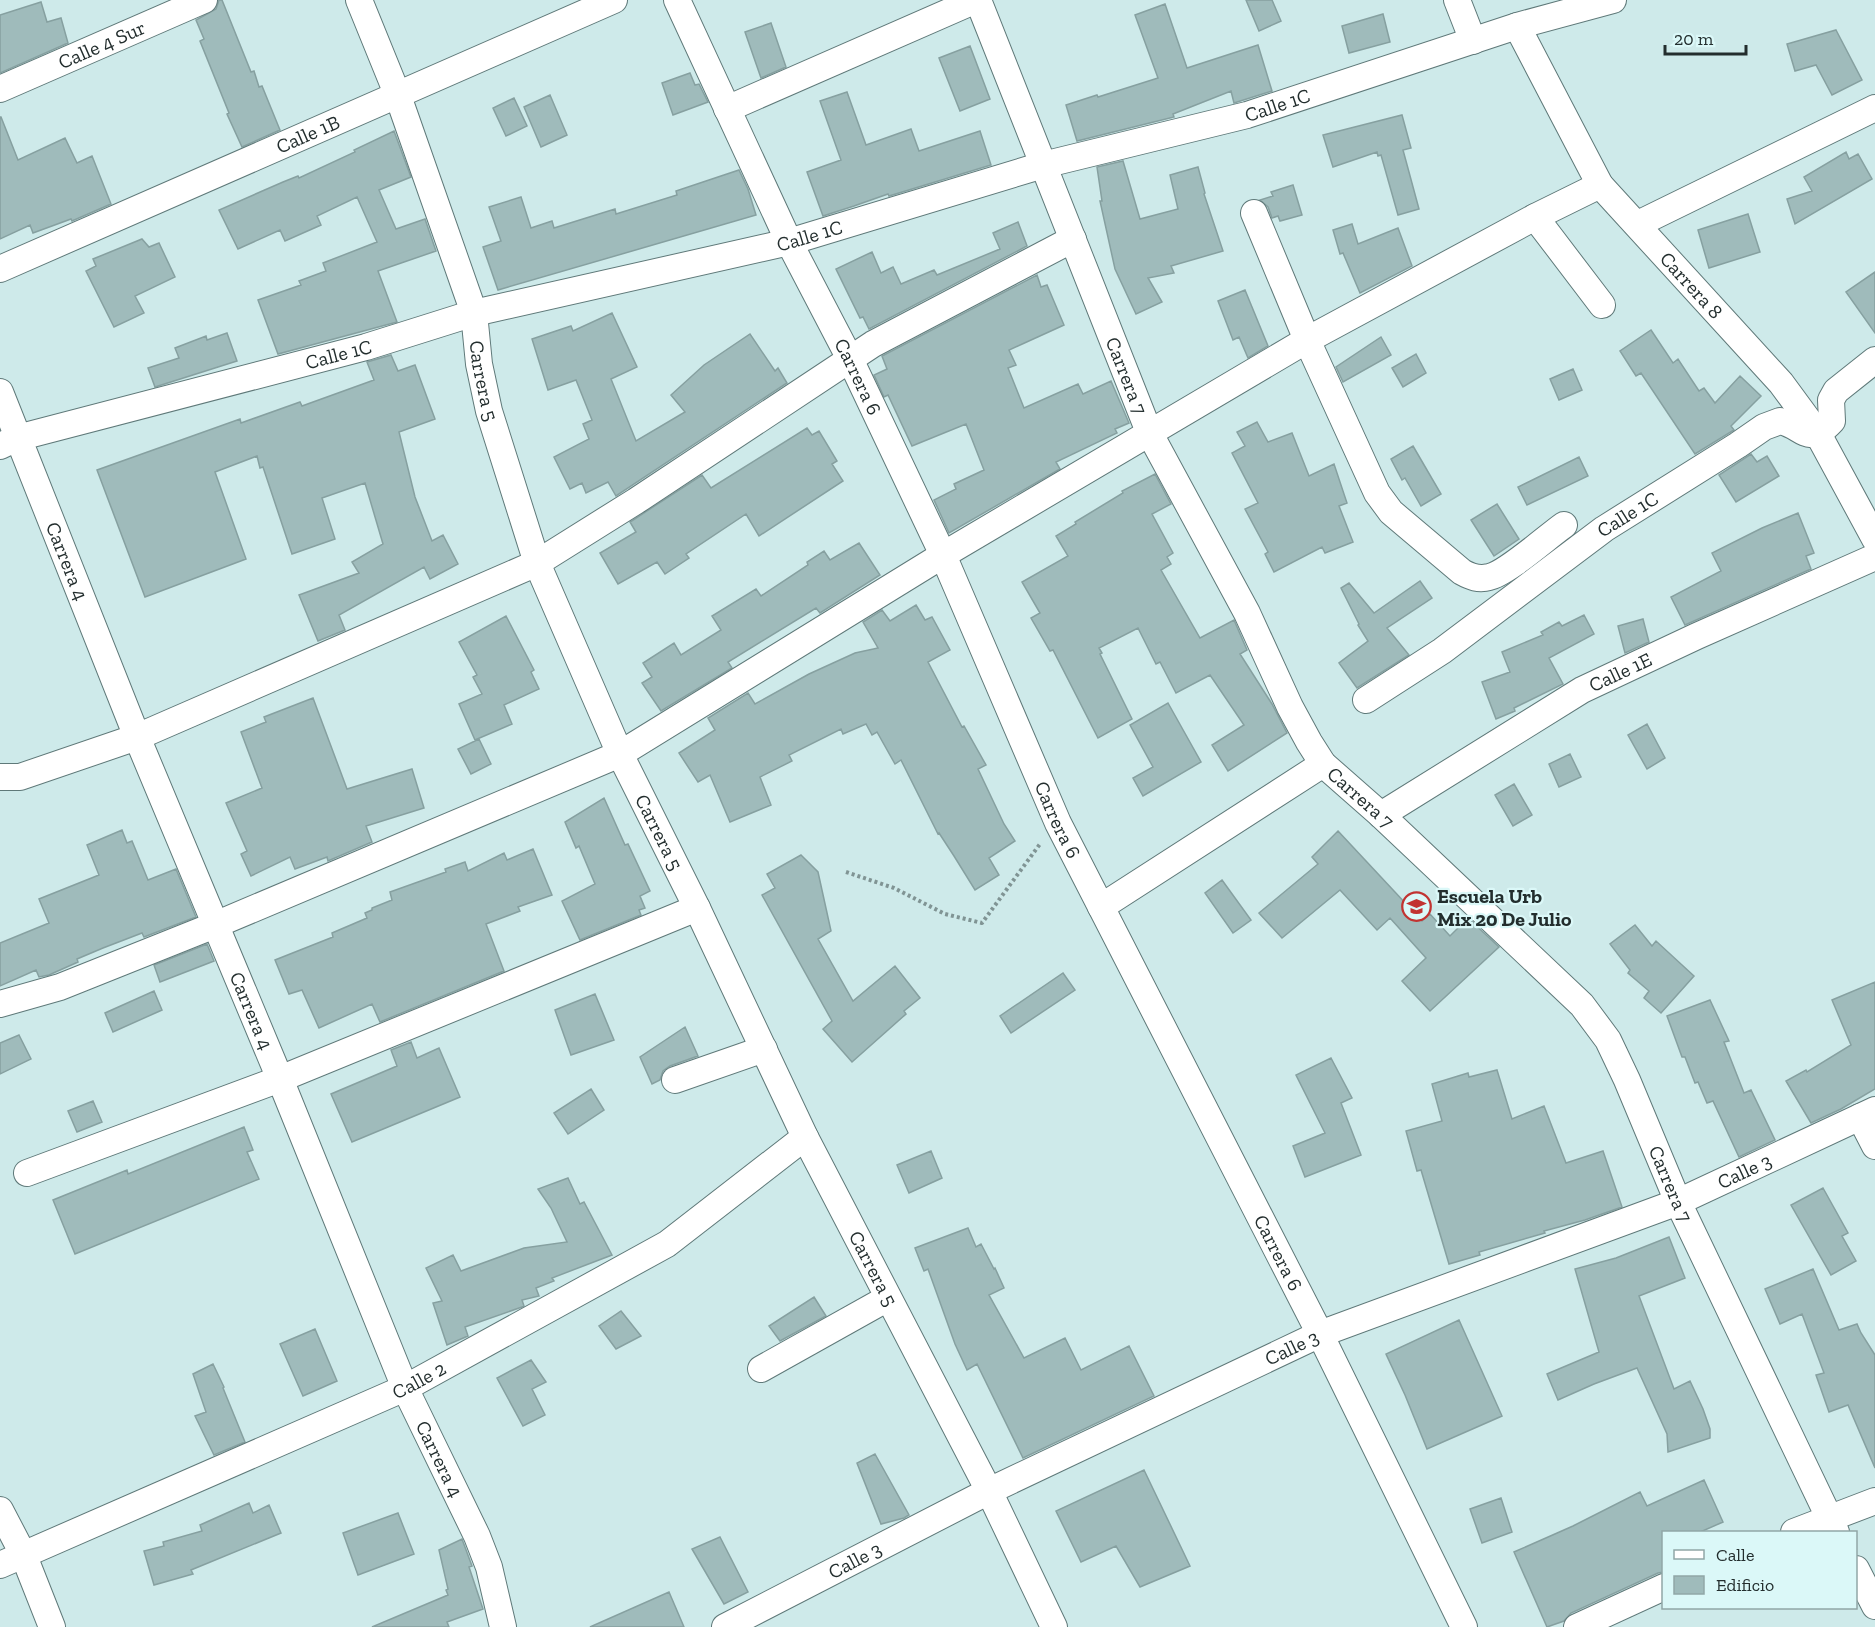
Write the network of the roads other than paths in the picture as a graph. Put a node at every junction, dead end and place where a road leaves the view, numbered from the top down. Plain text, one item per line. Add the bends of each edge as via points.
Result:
1 (204, 0) edge
2 (359, 0) edge
3 (614, 0) edge
4 (677, 0) edge
5 (977, 0) edge
6 (1457, 0) edge
7 (1613, 0) edge
8 (1516, 26) junction
9 (1473, 41) junction
10 (0, 89) edge
11 (398, 96) junction
12 (1875, 108) edge
13 (727, 109) junction
14 (1043, 165) junction
15 (1600, 185) junction
16 (1254, 213) dead end
17 (1535, 217) junction
18 (1638, 224) junction
19 (1073, 239) junction
20 (789, 242) junction
21 (0, 269) edge
22 (1602, 305) dead end
23 (474, 313) junction
24 (1307, 340) junction
25 (850, 359) junction
26 (1875, 360) edge
27 (0, 392) edge
28 (1812, 427) junction
29 (1149, 432) junction
30 (9, 442) edge
31 (1564, 525) dead end
32 (1875, 539) edge
33 (943, 555) junction
34 (1875, 557) edge
35 (537, 563) junction
36 (1366, 700) dead end
37 (137, 737) junction
38 (620, 754) junction
39 (1323, 764) junction
40 (0, 777) edge
41 (1380, 815) junction
42 (1101, 907) junction
43 (697, 908) junction
44 (215, 925) junction
45 (0, 1005) edge
46 (764, 1049) junction
47 (280, 1079) junction
48 (675, 1080) dead end
49 (1868, 1114) edge
50 (809, 1144) junction
51 (1875, 1146) edge
52 (27, 1173) dead end
53 (1678, 1202) junction
54 (888, 1298) junction
55 (1320, 1334) junction
56 (761, 1369) dead end
57 (405, 1388) junction
58 (989, 1491) junction
59 (1875, 1501) edge
60 (0, 1510) edge
61 (1832, 1525) edge
62 (1804, 1531) edge
63 (24, 1556) junction
64 (0, 1565) edge
65 (1857, 1571) edge
66 (1662, 1588) edge
67 (1875, 1606) edge
68 (52, 1627) edge
69 (503, 1627) edge
70 (725, 1627) edge
71 (1054, 1627) edge
72 (1464, 1627) edge
73 (1577, 1627) edge

1 - 10 street, Calle 4 Sur
2 - 11 street, Carrera 5
3 - 11 street, Calle 1B
4 - 13 street, Carrera 6
5 - 13 street
5 - 14 street, Carrera 7
6 - 9 street
7 - 8 street, Calle 1C
8 - 9 street, Calle 1C
8 - 15 street, Carrera 8
9 - 14 street, Calle 1C via 1247,115
11 - 21 street, Calle 1B
11 - 23 street, Carrera 5
12 - 18 street
13 - 20 street, Carrera 6
14 - 19 street, Carrera 7
14 - 20 street, Calle 1C
15 - 17 street
15 - 18 street, Carrera 8
16 - 24 street
17 - 22 street
17 - 24 street
18 - 28 street, Carrera 8 via 1781,383
19 - 25 street
19 - 29 street, Carrera 7
20 - 23 street, Calle 1C
20 - 25 street, Carrera 6
23 - 30 street, Calle 1C via 366,347
23 - 35 street, Carrera 5 via 489,411
24 - 29 street
24 - 31 street via 1377,493 1391,512 1462,572 1479,579 1497,575
25 - 33 street, Carrera 6
25 - 35 street
26 - 28 street via 1836,391 1831,400 1832,421
27 - 30 street, Carrera 4
28 - 32 street, Carrera 8
28 - 36 street, Calle 1C via 1809,435 1780,421 1764,426 1604,529 1442,651
29 - 33 street
29 - 39 street, Carrera 7
30 - 37 street, Carrera 4
33 - 38 street
33 - 42 street, Carrera 6 via 1060,827
34 - 41 street, Calle 1E via 1582,690
35 - 37 street
35 - 38 street, Carrera 5
37 - 40 street via 20,777
37 - 44 street, Carrera 4
38 - 43 street, Carrera 5
38 - 44 street
39 - 41 street, Carrera 7
39 - 42 street
41 - 53 street, Carrera 7 via 1582,1005 1608,1040
42 - 55 street, Carrera 6
43 - 46 street, Carrera 5
43 - 47 street
44 - 45 street via 60,987
44 - 47 street, Carrera 4
46 - 48 street
46 - 50 street, Carrera 5
47 - 52 street
47 - 57 street, Carrera 4
49 - 51 street
49 - 53 street, Calle 3
50 - 54 street, Carrera 5
50 - 57 street, Calle 2 via 667,1244
53 - 55 street, Calle 3
53 - 61 street, Carrera 7
54 - 56 street
54 - 58 street, Carrera 5
55 - 58 street, Calle 3
55 - 72 street, Carrera 6
57 - 63 street, Calle 2
57 - 69 street, Carrera 4 via 477,1536 489,1567
58 - 70 street, Calle 3
58 - 71 street, Carrera 5
59 - 61 street
60 - 63 street
61 - 62 street
63 - 64 street, Calle 2
63 - 68 street
65 - 67 street
66 - 73 street

